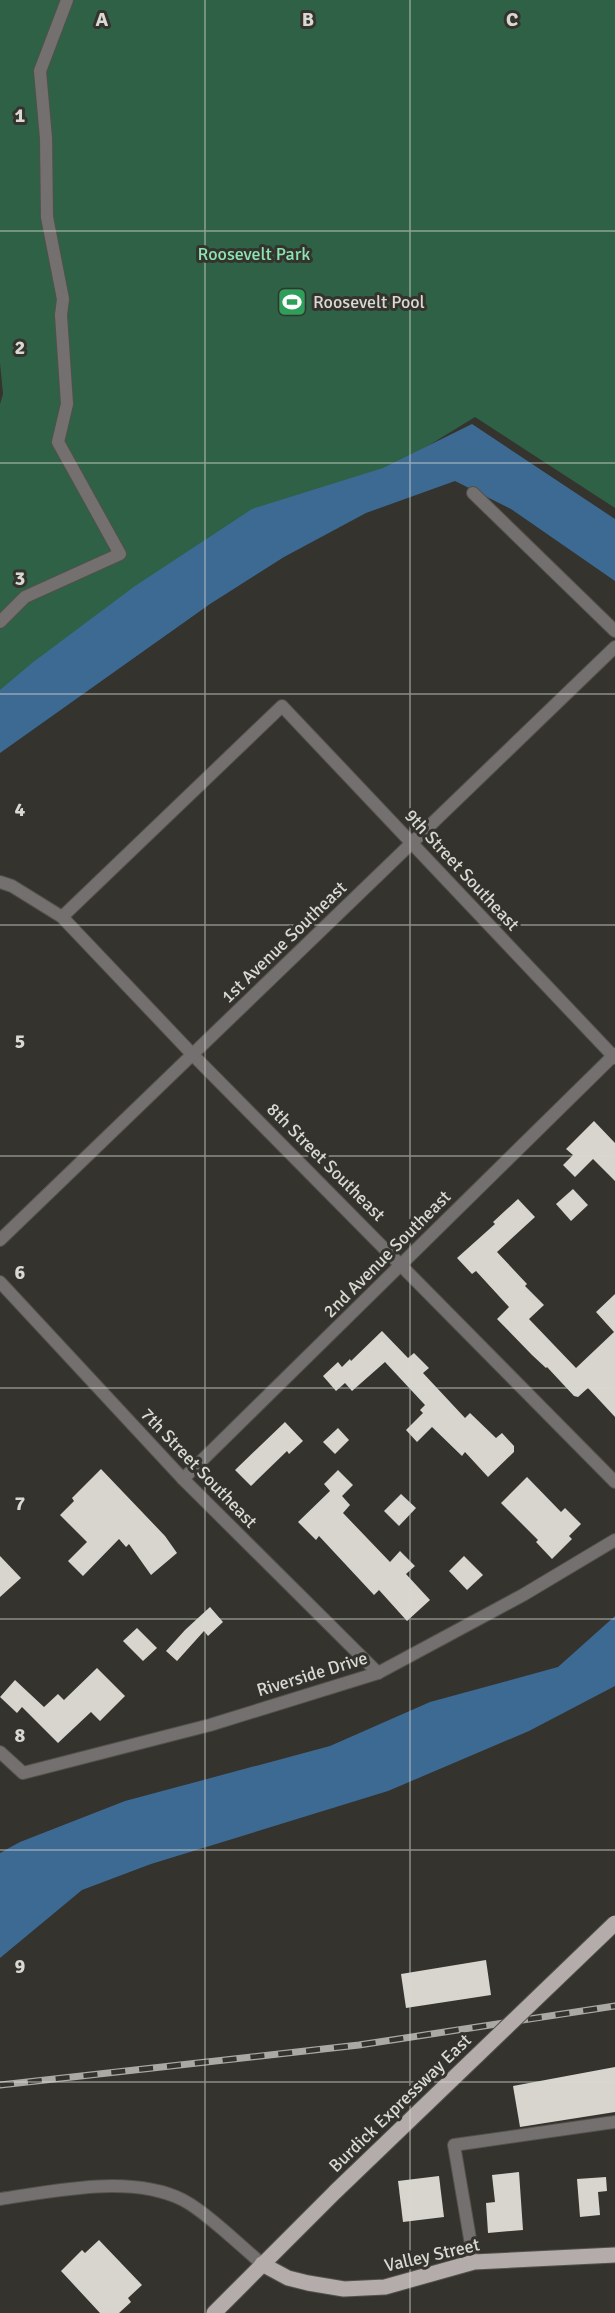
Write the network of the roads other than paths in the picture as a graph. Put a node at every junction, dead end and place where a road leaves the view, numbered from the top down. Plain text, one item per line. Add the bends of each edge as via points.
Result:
1 (67, 0) edge
2 (473, 493) dead end
3 (0, 621) edge
4 (615, 631) edge
5 (615, 647) edge
6 (412, 844) junction
7 (0, 882) edge
8 (62, 917) junction
9 (193, 1055) junction
10 (614, 1056) edge
11 (0, 1240) edge
12 (402, 1264) junction
13 (0, 1282) edge
14 (183, 1479) junction
15 (615, 1482) edge
16 (615, 1540) edge
17 (378, 1673) junction
18 (1, 1753) edge
19 (615, 1923) edge
20 (615, 2122) edge
21 (0, 2199) edge
22 (615, 2255) edge
23 (474, 2262) junction
24 (262, 2264) junction
25 (214, 2313) edge

1 - 3 street via 39,71 46,138 47,217 63,299 67,404 58,442 120,554 25,597
2 - 4 street
5 - 6 street, 1st Avenue Southeast
6 - 8 street, 9th Street Southeast via 282,706
6 - 9 street, 1st Avenue Southeast
6 - 10 street, 9th Street Southeast
7 - 8 street, 8th Street Southeast
8 - 9 street, 8th Street Southeast
9 - 11 street, 1st Avenue Southeast
9 - 12 street, 8th Street Southeast
10 - 12 street, 2nd Avenue Southeast
12 - 14 street, 2nd Avenue Southeast
12 - 15 street, 8th Street Southeast
13 - 14 street, 7th Street Southeast
14 - 17 street, 7th Street Southeast
16 - 17 street, Riverside Drive
17 - 18 street, Riverside Drive via 210,1725 23,1773
19 - 24 main road, Burdick Expressway East, bridge
20 - 23 street via 454,2145
21 - 24 street via 108,2186 165,2193 197,2210
22 - 23 main road, Valley Street
23 - 24 main road, Valley Street via 385,2287 344,2289 288,2278
24 - 25 main road, Burdick Expressway East

